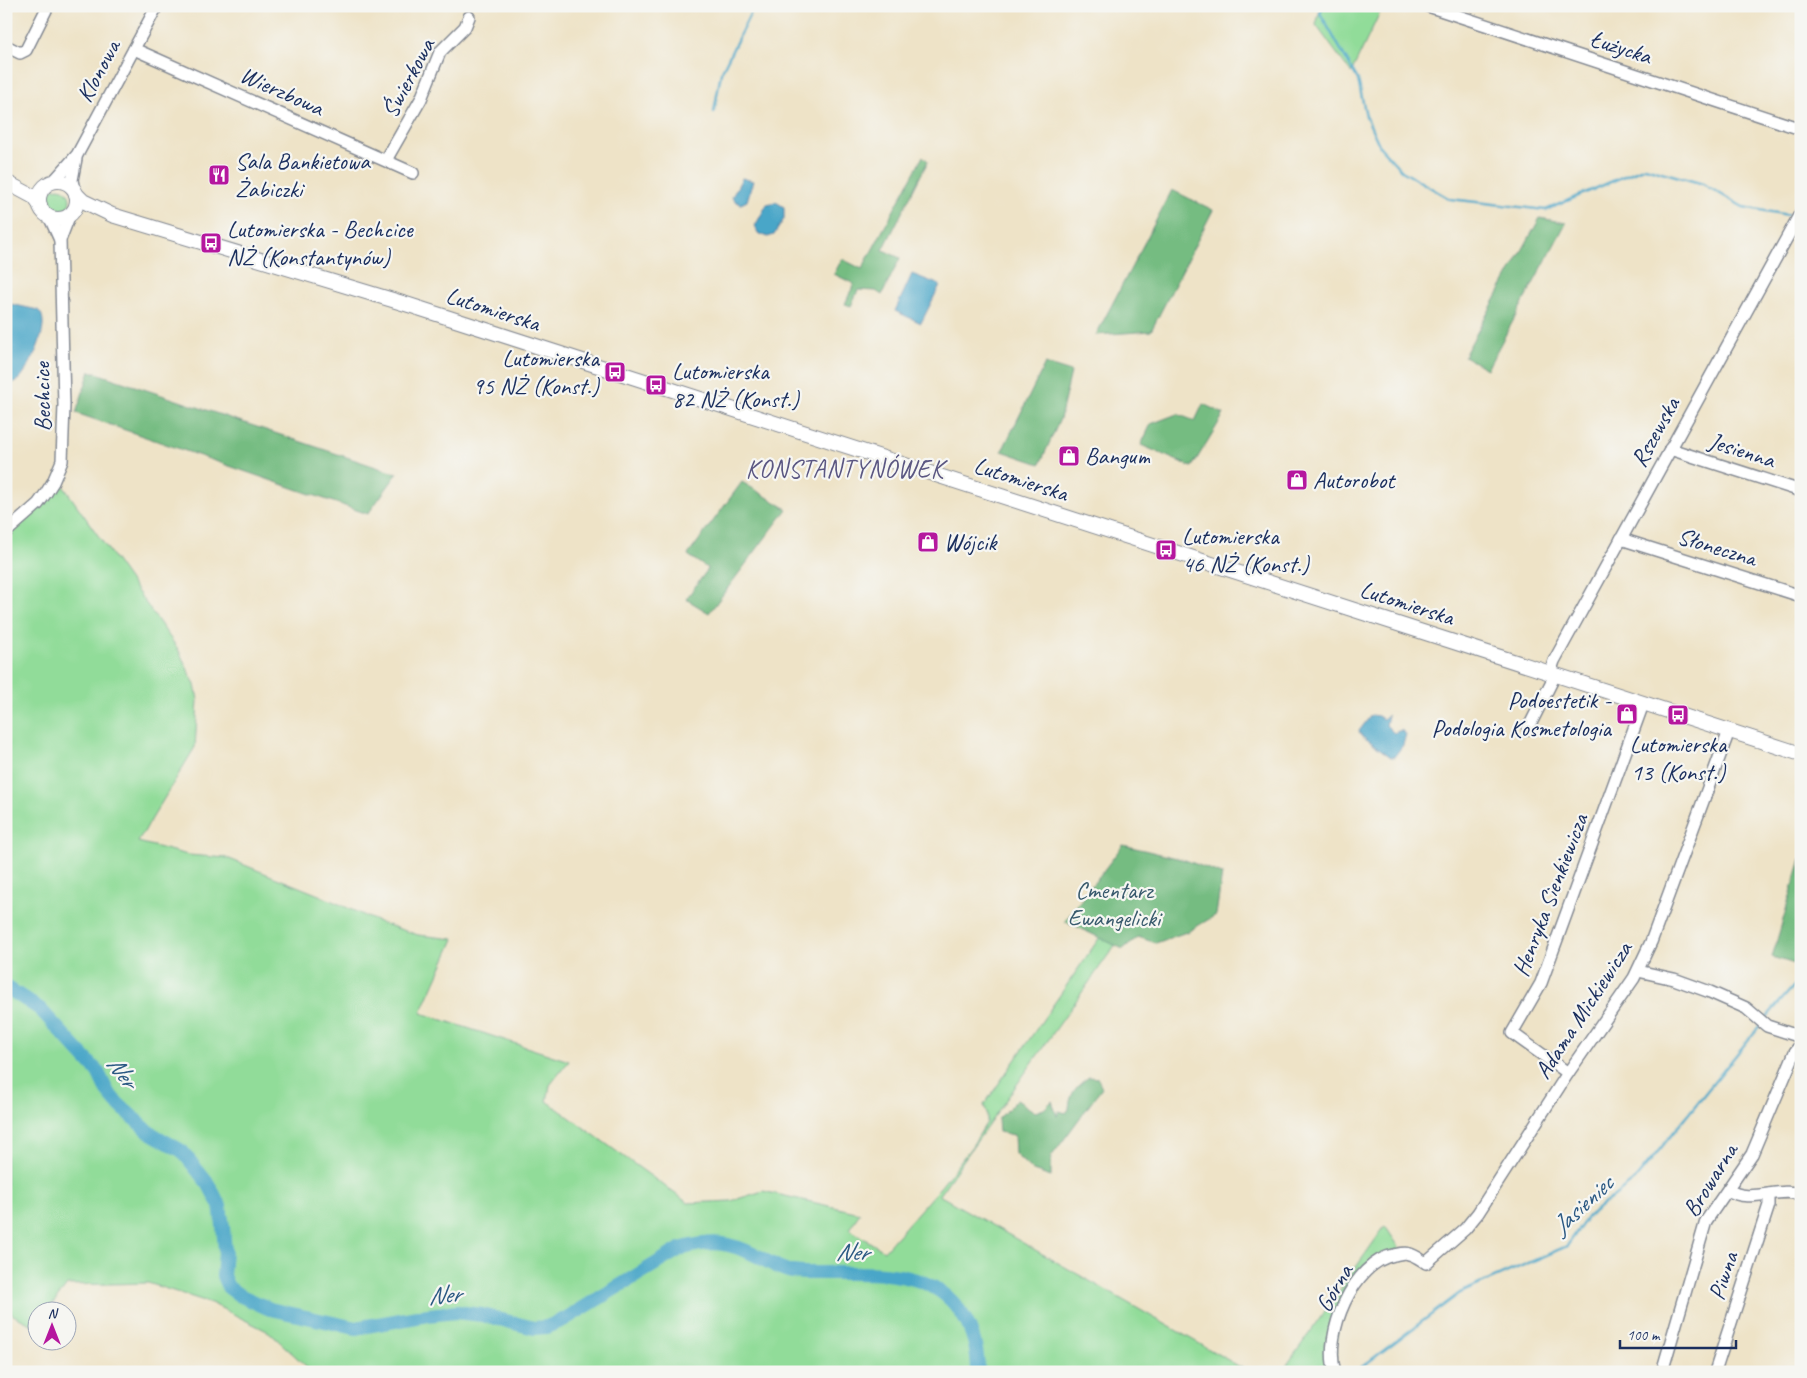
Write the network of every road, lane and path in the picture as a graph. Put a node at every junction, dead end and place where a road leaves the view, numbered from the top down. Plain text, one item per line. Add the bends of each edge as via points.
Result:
1 (48, 6) edge
2 (157, 6) edge
3 (1434, 7) edge
4 (469, 17) dead end
5 (6, 46) edge
6 (134, 49) junction
7 (1801, 129) edge
8 (77, 154) junction
9 (386, 160) junction
10 (413, 173) dead end
11 (8, 182) edge
12 (50, 183) junction
13 (75, 192) junction
14 (44, 210) junction
15 (1801, 212) edge
16 (70, 214) junction
17 (112, 215) junction
18 (60, 240) junction
19 (1670, 449) junction
20 (1801, 491) edge
21 (6, 532) edge
22 (1621, 540) junction
23 (1801, 596) edge
24 (1552, 674) junction
25 (1644, 704) junction
26 (1528, 729) dead end
27 (1729, 731) junction
28 (1801, 754) edge
29 (1638, 971) junction
30 (1801, 1037) edge
31 (1801, 1044) edge
32 (1568, 1073) junction
33 (1728, 1190) junction
34 (1769, 1194) junction
35 (1801, 1194) edge
36 (1410, 1254) joint
37 (1335, 1372) edge
38 (1662, 1372) edge
39 (1715, 1372) edge

1 - 5 street via 26,50 20,53
2 - 6 street, Klonowa
3 - 7 street, Łużycka
4 - 9 street, Świerkowa via 465,26 440,52 421,99
6 - 8 street, Klonowa
6 - 9 street, Wierzbowa
8 - 12 street, Klonowa
8 - 13 street, Klonowa via 72,180
9 - 10 street, Wierzbowa
11 - 12 main road via 36,186
11 - 14 main road via 34,197
12 - 13 main road via 68,184
12 - 14 main road via 41,192
13 - 16 main road via 75,207
13 - 17 main road, Lutomierska via 83,202
14 - 16 main road via 57,218
14 - 18 street, Bechcice
15 - 19 street, Rszewska
16 - 17 main road, Lutomierska
16 - 18 street, Bechcice
17 - 24 main road, Lutomierska via 409,305
18 - 21 street, Bechcice via 63,452 59,470 46,493
19 - 20 street, Jesienna
19 - 22 street, Rszewska
22 - 23 street, Słoneczna
22 - 24 street, Rszewska via 1554,661
24 - 25 main road, Lutomierska
24 - 26 street, Rszewska
25 - 27 main road, Lutomierska
25 - 32 street, Henryka Sienkiewicza via 1541,983 1512,1033
27 - 28 main road, Lutomierska
27 - 29 street, Adama Mickiewicza
29 - 30 street via 1710,992 1746,1008 1767,1026
29 - 32 street, Adama Mickiewicza
31 - 33 street, Browarna via 1752,1154
32 - 36 street, Adama Mickiewicza via 1465,1229 1426,1263
33 - 34 street via 1744,1196
33 - 38 street, Browarna via 1706,1221
34 - 35 street via 1790,1191
34 - 39 street, Piwna via 1769,1205
36 - 37 street, Górna via 1388,1256 1363,1271 1338,1317 1332,1342

